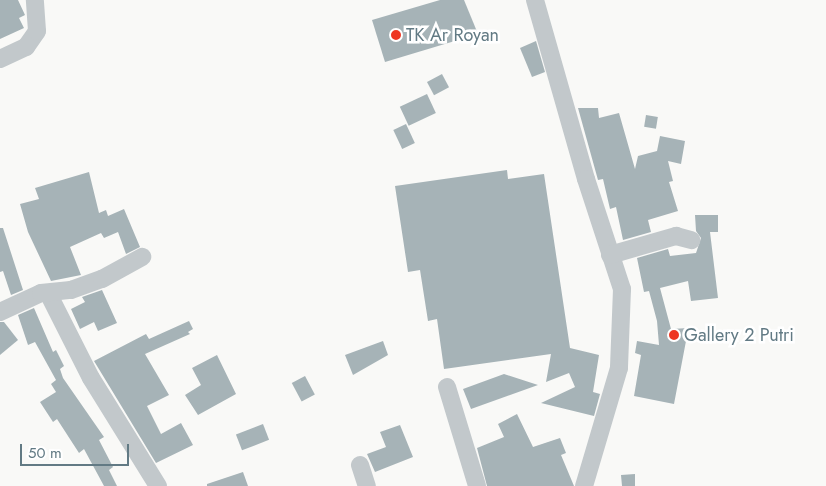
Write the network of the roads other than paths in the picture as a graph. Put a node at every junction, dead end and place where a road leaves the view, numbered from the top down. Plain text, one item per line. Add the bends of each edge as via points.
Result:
1 (35, 0) edge
2 (535, 0) edge
3 (0, 59) edge
4 (691, 240) dead end
5 (610, 255) junction
6 (142, 257) dead end
7 (48, 293) junction
8 (0, 312) edge
9 (447, 387) dead end
10 (360, 465) dead end
11 (587, 483) edge
12 (158, 486) edge
13 (367, 486) edge
14 (477, 486) edge

1 - 3 street via 37,31 26,47
2 - 5 street
4 - 5 street via 676,236
5 - 11 street via 622,289 622,341 619,368
6 - 7 street via 102,279 71,290
7 - 8 street via 41,293
7 - 12 street via 90,378
9 - 14 street
10 - 13 street

